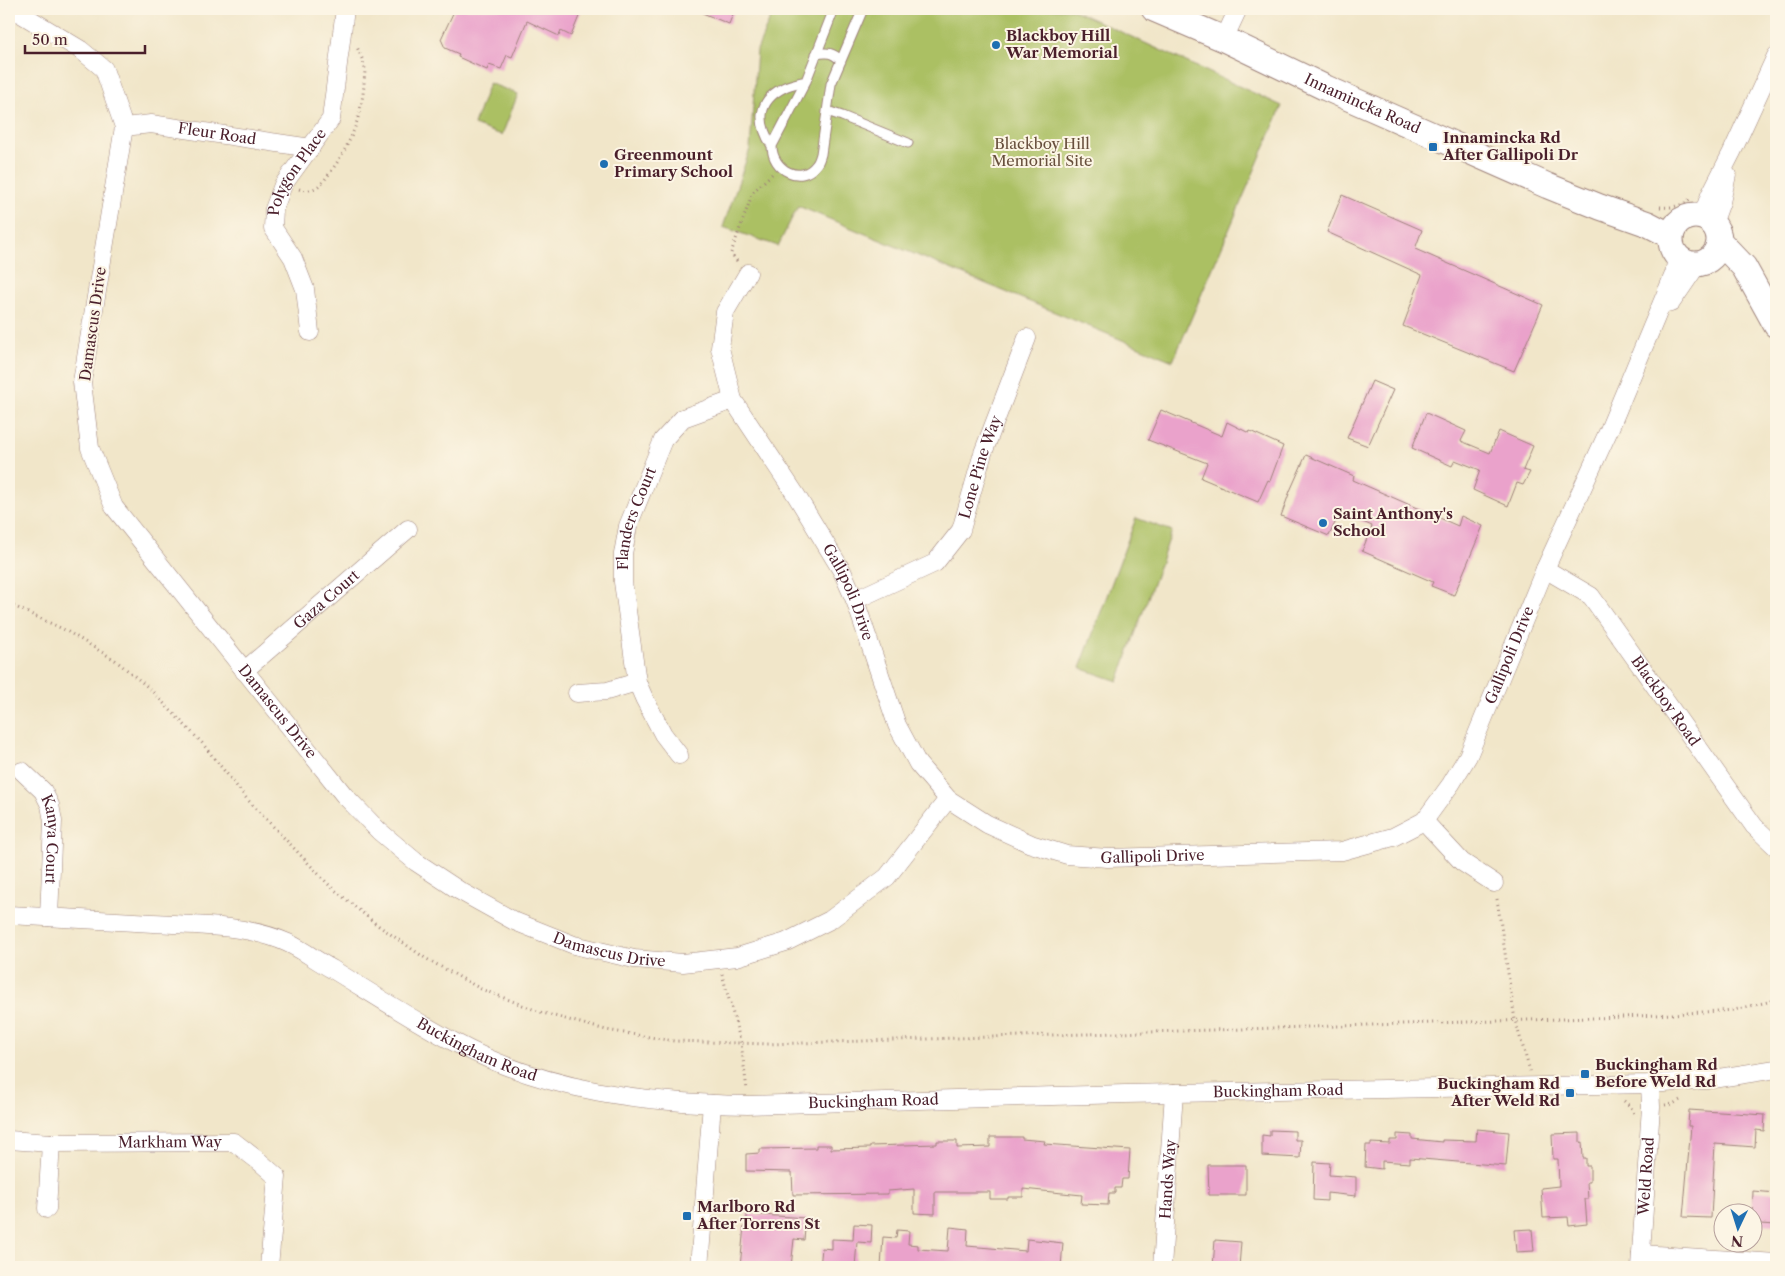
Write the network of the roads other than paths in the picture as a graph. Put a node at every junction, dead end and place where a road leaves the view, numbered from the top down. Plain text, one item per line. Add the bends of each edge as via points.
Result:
1 (14, 9) edge
2 (345, 9) edge
3 (834, 9) edge
4 (863, 9) edge
5 (1154, 9) edge
6 (1238, 9) edge
7 (1224, 40) junction
8 (816, 54) junction
9 (1776, 56) edge
10 (841, 61) junction
11 (806, 81) junction
12 (826, 111) junction
13 (124, 127) junction
14 (908, 143) dead end
15 (772, 146) junction
16 (311, 148) junction
17 (1696, 241) junction
18 (748, 273) road end
19 (1773, 318) edge
20 (310, 332) dead end
21 (1027, 338) dead end
22 (733, 400) junction
23 (408, 529) dead end
24 (1545, 569) junction
25 (855, 600) junction
26 (244, 671) junction
27 (637, 682) junction
28 (577, 693) dead end
29 (679, 755) dead end
30 (22, 770) dead end
31 (948, 799) junction
32 (1424, 821) junction
33 (1776, 847) edge
34 (1494, 883) dead end
35 (9, 914) edge
36 (49, 917) junction
37 (1776, 1069) edge
38 (1650, 1084) junction
39 (1174, 1092) junction
40 (712, 1104) junction
41 (9, 1140) edge
42 (51, 1143) junction
43 (47, 1209) dead end
44 (1640, 1260) edge
45 (1776, 1263) edge
46 (269, 1267) edge
47 (698, 1267) edge
48 (1162, 1267) edge

1 - 13 street, Damascus Drive via 81,50 104,69
2 - 16 street, Polygon Place via 331,119
3 - 8 lane
4 - 10 lane
5 - 7 main road, Innamincka Road
6 - 7 street
7 - 17 main road, Innamincka Road via 1600,208
8 - 10 lane via 836,54
8 - 11 lane
9 - 17 street, Gallipoli Drive via 1732,152 1721,202
10 - 12 lane via 831,84
11 - 15 lane
11 - 15 lane via 784,87 766,103 761,123
12 - 14 lane
12 - 15 lane via 821,154 809,171 791,173 780,167 772,155
13 - 16 street, Fleur Road via 151,124
13 - 26 street, Damascus Drive via 82,382 90,448 114,507
16 - 20 street, Polygon Place via 283,185 274,209 273,228 293,258 305,289
17 - 19 main road, Innamincka Road
17 - 24 street, Gallipoli Drive via 1647,339
18 - 22 street, Gallipoli Drive via 725,312 720,348
21 - 25 street, Lone Pine Way via 983,454 961,530 935,563
22 - 25 street, Gallipoli Drive via 796,494 842,571
22 - 27 street, Flanders Court via 682,418 663,440 628,526 623,582
23 - 26 street, Gaza Court
24 - 32 street, Gallipoli Drive via 1468,756
24 - 33 street, Blackboy Road via 1591,596 1754,826
25 - 31 street, Gallipoli Drive via 897,724 918,764
26 - 31 street, Damascus Drive via 344,795 379,831 416,862 460,892 514,921 574,945 634,959 683,963 737,957 786,942 830,920 887,876
27 - 28 street via 607,691
27 - 29 street, Flanders Court via 663,734
30 - 36 street, Kanya Court via 43,791 53,821
31 - 32 street, Gallipoli Drive via 987,824 1031,844 1067,855 1108,858 1342,850 1393,837
32 - 34 street via 1462,862
35 - 36 street, Buckingham Road
36 - 40 street, Buckingham Road via 249,931 288,943 458,1044 520,1072 582,1090
37 - 38 street, Buckingham Road via 1706,1080
38 - 39 street, Buckingham Road
38 - 44 street, Weld Road
39 - 40 street, Buckingham Road
39 - 48 street, Hands Way
40 - 47 street
41 - 42 street, Markham Way
42 - 43 street
42 - 46 street, Markham Way via 234,1142 277,1177
44 - 45 street

